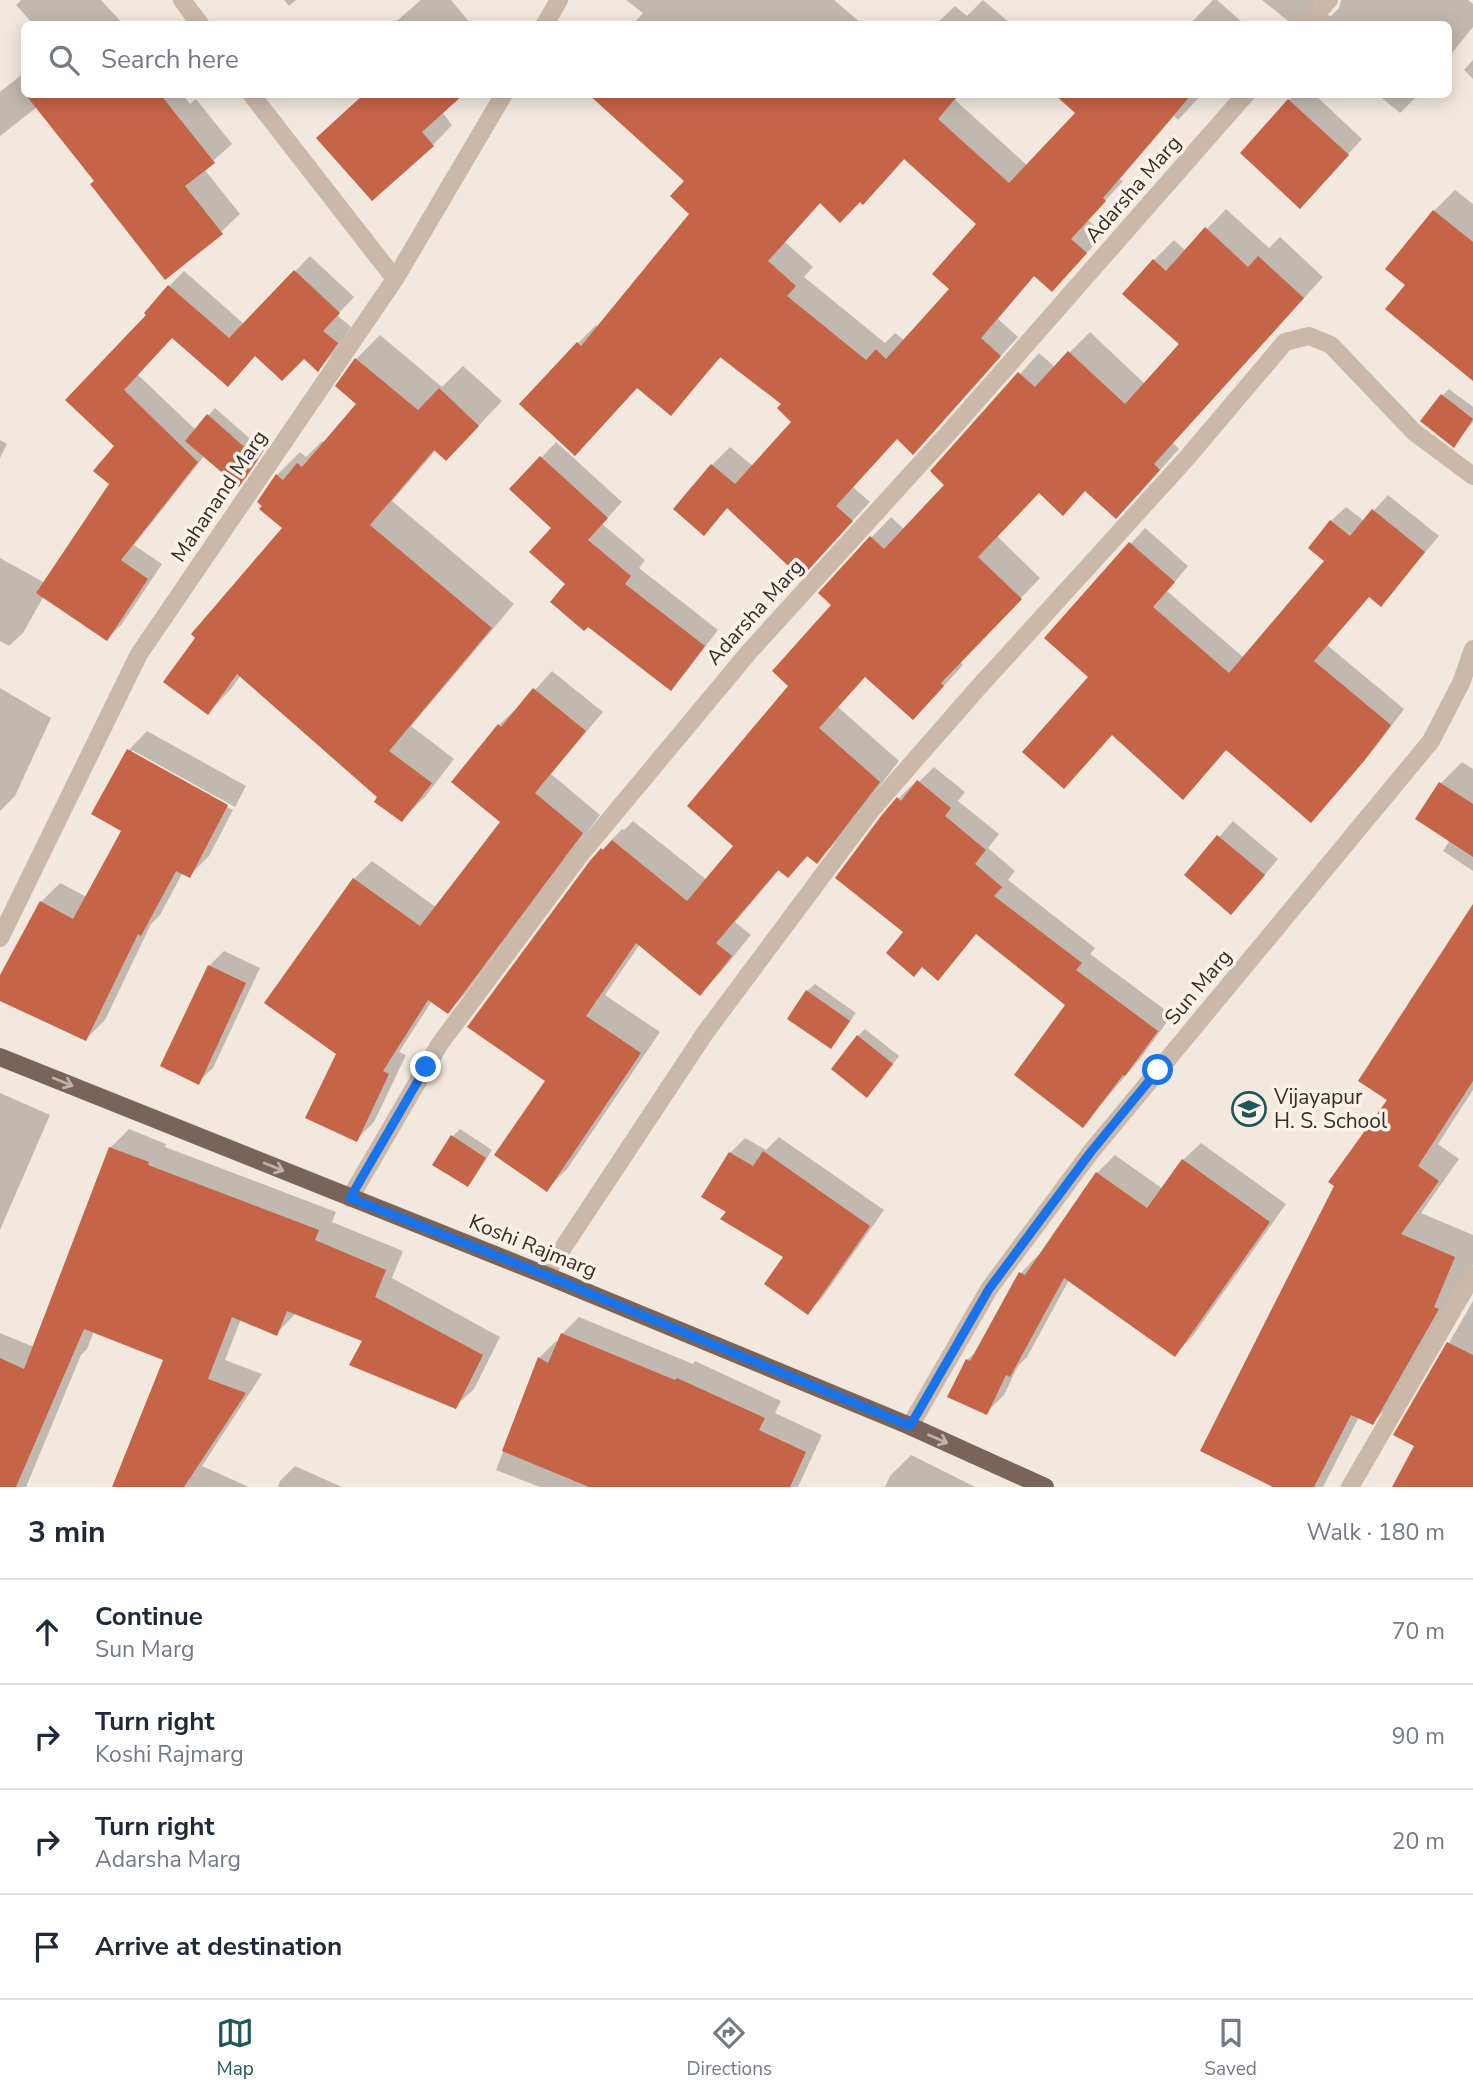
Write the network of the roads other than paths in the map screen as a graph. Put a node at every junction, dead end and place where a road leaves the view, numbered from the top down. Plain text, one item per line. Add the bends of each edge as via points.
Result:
1 (182, 0) edge
2 (559, 0) edge
3 (1329, 0) edge
4 (198, 21) edge
5 (547, 21) edge
6 (1310, 21) edge
7 (254, 98) edge
8 (502, 98) edge
9 (1242, 98) edge
10 (395, 279) junction
11 (1473, 476) edge
12 (1473, 649) edge
13 (0, 938) edge
14 (0, 1057) edge
15 (350, 1198) junction
16 (545, 1275) junction
17 (1473, 1275) edge
18 (910, 1426) junction
19 (1045, 1487) edge
20 (1350, 1487) edge

1 - 4 street
2 - 5 street
3 - 6 street
7 - 10 street
8 - 10 street, Mahanand Marg
9 - 15 street, Adarsha Marg via 952,429 748,652 580,855 439,1045
10 - 13 street, Mahanand Marg via 139,654
11 - 16 street via 1414,432 1331,345 1309,336 1285,342 872,809 705,1033
12 - 18 street, Sun Marg via 1431,741 1090,1153 989,1289
14 -> 15 main road, Koshi Rajmarg
15 - 16 main road, Koshi Rajmarg
16 - 18 main road, Koshi Rajmarg
17 - 20 street
18 -> 19 main road, Koshi Rajmarg

